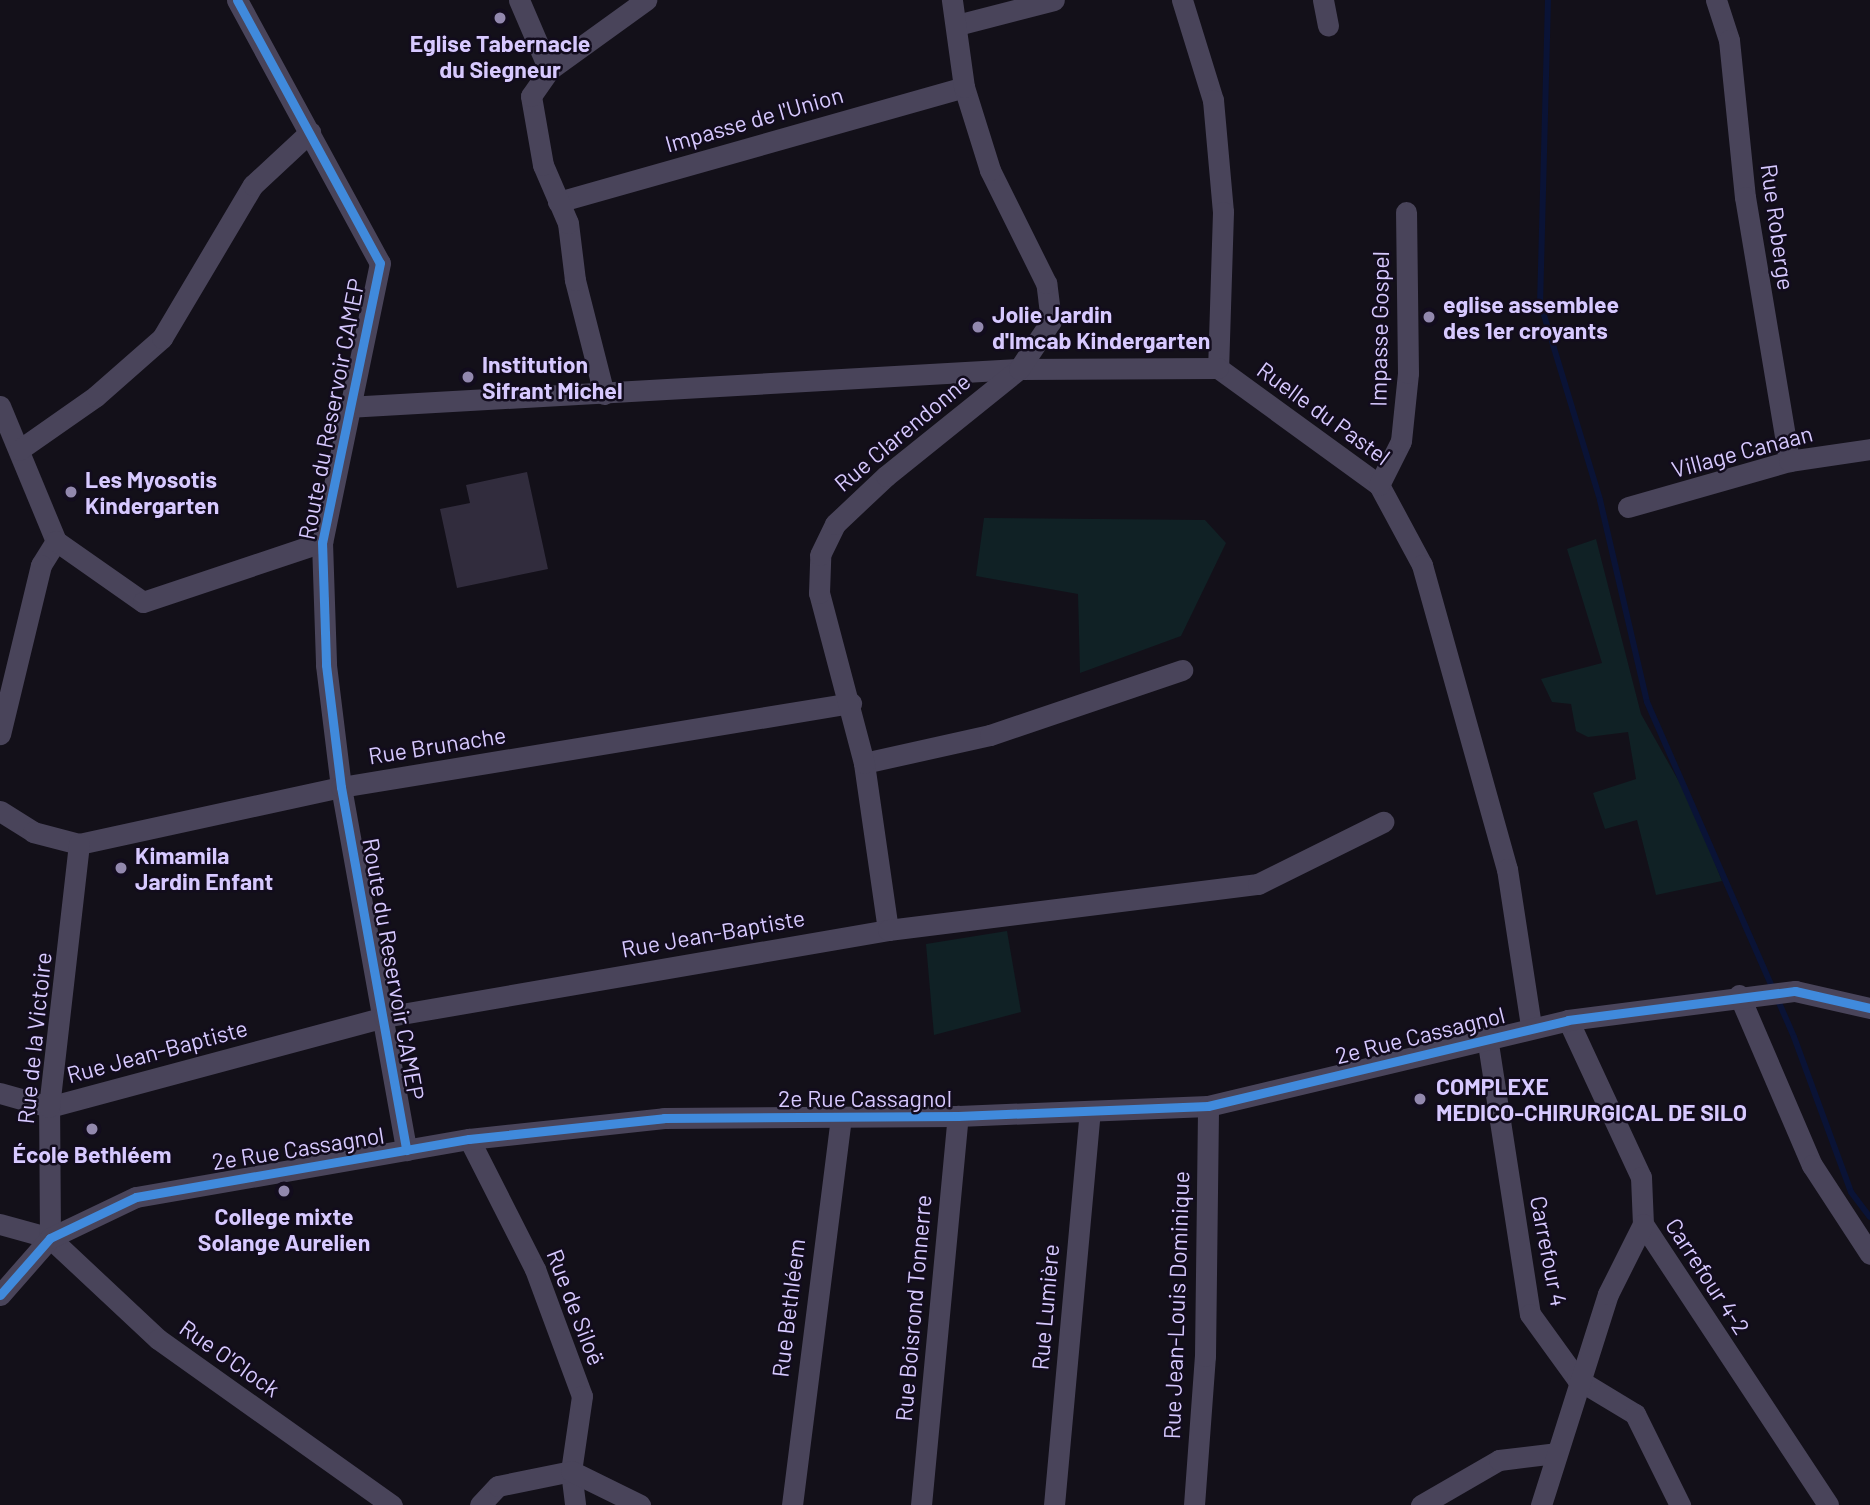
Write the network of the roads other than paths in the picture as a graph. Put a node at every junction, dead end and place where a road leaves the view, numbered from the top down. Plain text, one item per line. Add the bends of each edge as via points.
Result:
1 (519, 0) edge
2 (646, 0) edge
3 (952, 0) edge
4 (1054, 0) edge
5 (1182, 0) edge
6 (1324, 0) edge
7 (1716, 0) edge
8 (246, 4) edge
9 (957, 25) junction
10 (1328, 26) dead end
11 (548, 70) junction
12 (964, 87) junction
13 (310, 132) junction
14 (558, 202) junction
15 (1406, 212) dead end
16 (1218, 368) junction
17 (1019, 369) junction
18 (604, 394) junction
19 (0, 406) edge
20 (346, 407) junction
21 (1870, 449) edge
22 (19, 450) junction
23 (1789, 461) junction
24 (1379, 485) junction
25 (1628, 507) dead end
26 (56, 541) junction
27 (322, 542) junction
28 (1182, 670) dead end
29 (851, 703) junction
30 (0, 734) edge
31 (864, 763) junction
32 (341, 787) junction
33 (0, 811) edge
34 (1383, 822) dead end
35 (79, 845) junction
36 (887, 929) junction
37 (1749, 994) junction
38 (1870, 1008) edge
39 (384, 1017) junction
40 (1568, 1020) junction
41 (1531, 1027) junction
42 (1487, 1037) junction
43 (0, 1093) edge
44 (1208, 1106) junction
45 (50, 1107) junction
46 (1090, 1113) junction
47 (958, 1116) junction
48 (841, 1118) junction
49 (469, 1139) junction
50 (406, 1150) junction
51 (0, 1224) edge
52 (1643, 1224) junction
53 (50, 1238) junction
54 (1870, 1254) edge
55 (0, 1295) edge
56 (1577, 1379) junction
57 (1556, 1454) junction
58 (571, 1471) junction
59 (392, 1505) edge
60 (480, 1505) edge
61 (575, 1505) edge
62 (640, 1505) edge
63 (792, 1505) edge
64 (921, 1505) edge
65 (1054, 1505) edge
66 (1194, 1505) edge
67 (1422, 1505) edge
68 (1541, 1505) edge
69 (1680, 1505) edge
70 (1828, 1505) edge

1 - 11 street
2 - 11 street
3 - 9 street, Rue Clarendonne
4 - 9 street
5 - 16 street via 1213,100 1223,212
6 - 10 street
7 - 23 street, Rue Roberge via 1729,40 1745,197
8 - 13 street, Route du Reservoir CAMEP
9 - 12 street, Rue Clarendonne
11 - 14 street via 531,96 542,165
12 - 14 street, Impasse de l'Union
12 - 17 street, Rue Clarendonne via 990,170 1046,282 1051,320
13 - 20 street, Route du Reservoir CAMEP via 380,263
13 - 22 street via 253,185 162,338 96,396
14 - 18 street via 568,223 575,280
15 - 24 street, Impasse Gospel via 1408,373 1401,442
16 - 17 street
16 - 24 street, Ruelle du Pastel
17 - 18 street
17 - 29 street, Rue Clarendonne via 835,524 820,555 819,593
18 - 20 street
19 - 22 street
20 - 27 street, Route du Reservoir CAMEP
21 - 23 street, Village Canaan
22 - 26 street
23 - 25 street, Village Canaan
24 - 41 street, Ruelle du Pastel via 1422,565 1450,663 1507,869
26 - 27 street via 144,602
26 - 30 street via 41,565
27 - 32 street, Route du Reservoir CAMEP via 326,665
28 - 31 street via 990,736
29 - 31 street, Rue Clarendonne
29 - 32 street, Rue Brunache
31 - 36 street, Rue Clarendonne
32 - 35 street, Rue Brunache
32 - 39 street, Route du Reservoir CAMEP
33 - 35 street, Rue Brunache via 33,832
34 - 36 street, Rue Jean-Baptiste via 1258,884
35 - 45 street, Rue de la Victoire
36 - 39 street, Rue Jean-Baptiste
37 - 38 street, 2e Rue Cassagnol via 1795,991
37 - 40 street, 2e Rue Cassagnol
37 - 54 street via 1812,1165
39 - 45 street, Rue Jean-Baptiste
39 - 50 street, Route du Reservoir CAMEP
40 - 41 street, 2e Rue Cassagnol
40 - 52 street, Carrefour 4-2 via 1641,1177
41 - 42 street, 2e Rue Cassagnol
42 - 44 street, 2e Rue Cassagnol
42 - 56 street, Carrefour 4 via 1530,1314
43 - 45 street
44 - 46 street, 2e Rue Cassagnol
44 - 66 street, Rue Jean-Louis Dominique via 1205,1356
45 - 53 street, Rue de la Victoire
46 - 47 street, 2e Rue Cassagnol
46 - 65 street, Rue Lumière
47 - 48 street, 2e Rue Cassagnol
47 - 64 street, Rue Boisrond Tonnerre
48 - 49 street, 2e Rue Cassagnol via 664,1118
48 - 63 street, Rue Bethléem
49 - 50 street, 2e Rue Cassagnol
49 - 58 street, Rue de Siloë via 535,1269 582,1396
50 - 53 street, 2e Rue Cassagnol via 136,1198
51 - 53 street
52 - 56 street via 1608,1294
52 - 70 street, Carrefour 4-2
53 - 55 street, 2e Rue Cassagnol
53 - 59 street, Rue O'Clock via 158,1339
56 - 57 street
56 - 69 street, Carrefour 4 via 1635,1414
57 - 67 street via 1499,1460
57 - 68 street
58 - 60 street via 498,1486
58 - 61 street, Rue de Siloë
58 - 62 street

